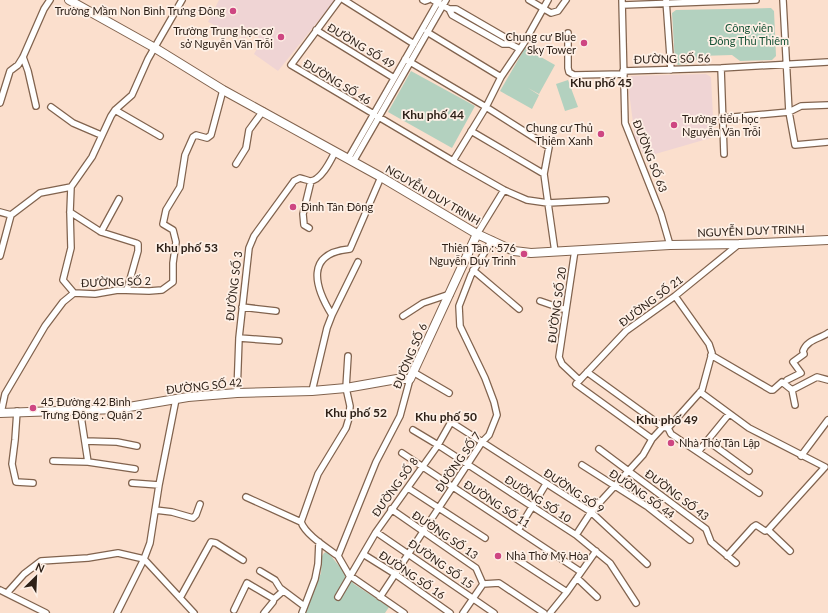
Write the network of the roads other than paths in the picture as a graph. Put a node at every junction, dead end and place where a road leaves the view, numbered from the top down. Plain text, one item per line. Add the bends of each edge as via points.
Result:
1 (50, 0) edge
2 (69, 0) edge
3 (182, 0) edge
4 (339, 0) edge
5 (344, 0) edge
6 (423, 0) edge
7 (428, 0) edge
8 (529, 0) edge
9 (548, 0) edge
10 (566, 0) edge
11 (756, 0) edge
12 (783, 0) edge
13 (690, 1) edge
14 (440, 2) edge
15 (622, 2) edge
16 (666, 2) edge
17 (543, 8) junction
18 (316, 30) junction
19 (427, 32) junction
20 (568, 33) dead end
21 (414, 44) junction
22 (155, 48) junction
23 (520, 49) junction
24 (23, 57) junction
25 (408, 61) junction
26 (828, 62) edge
27 (786, 64) junction
28 (721, 68) junction
29 (671, 70) junction
30 (624, 72) junction
31 (501, 77) junction
32 (394, 78) junction
33 (223, 90) junction
34 (0, 102) edge
35 (828, 105) edge
36 (36, 106) dead end
37 (51, 107) dead end
38 (486, 107) junction
39 (115, 110) junction
40 (263, 111) junction
41 (789, 112) junction
42 (376, 116) junction
43 (722, 118) junction
44 (470, 131) junction
45 (101, 135) junction
46 (160, 136) dead end
47 (828, 142) edge
48 (335, 152) junction
49 (724, 154) dead end
50 (351, 160) junction
51 (453, 161) junction
52 (236, 164) dead end
53 (544, 174) junction
54 (381, 177) junction
55 (311, 181) junction
56 (71, 187) junction
57 (504, 190) junction
58 (118, 199) dead end
59 (606, 200) dead end
60 (548, 202) junction
61 (0, 212) edge
62 (70, 212) junction
63 (11, 215) junction
64 (309, 228) dead end
65 (101, 232) junction
66 (477, 234) junction
67 (492, 240) junction
68 (828, 240) edge
69 (739, 244) junction
70 (670, 245) junction
71 (575, 250) junction
72 (555, 252) junction
73 (0, 256) edge
74 (358, 262) dead end
75 (473, 270) junction
76 (127, 290) junction
77 (74, 293) junction
78 (450, 294) junction
79 (675, 296) junction
80 (540, 301) dead end
81 (242, 307) junction
82 (519, 309) dead end
83 (566, 310) junction
84 (276, 311) dead end
85 (332, 315) junction
86 (403, 316) dead end
87 (828, 333) edge
88 (238, 338) junction
89 (279, 341) dead end
90 (711, 355) junction
91 (348, 356) dead end
92 (587, 372) junction
93 (411, 375) junction
94 (579, 380) junction
95 (787, 380) dead end
96 (828, 380) edge
97 (346, 388) junction
98 (792, 390) junction
99 (312, 391) junction
100 (700, 392) junction
101 (237, 393) junction
102 (449, 393) dead end
103 (176, 399) junction
104 (795, 404) dead end
105 (80, 410) junction
106 (16, 412) junction
107 (0, 413) edge
108 (729, 414) junction
109 (828, 420) edge
110 (666, 427) junction
111 (413, 430) dead end
112 (652, 440) junction
113 (85, 441) junction
114 (708, 441) junction
115 (482, 442) junction
116 (438, 445) junction
117 (137, 446) dead end
118 (599, 449) dead end
119 (698, 452) junction
120 (402, 453) dead end
121 (801, 456) junction
122 (53, 461) dead end
123 (88, 462) junction
124 (467, 464) junction
125 (582, 465) dead end
126 (422, 467) junction
127 (135, 469) dead end
128 (628, 471) junction
129 (749, 471) dead end
130 (132, 483) dead end
131 (33, 484) dead end
132 (546, 484) junction
133 (159, 485) junction
134 (615, 486) junction
135 (453, 487) junction
136 (408, 488) junction
137 (760, 493) dead end
138 (246, 497) dead end
139 (200, 504) dead end
140 (438, 508) junction
141 (532, 508) junction
142 (390, 509) junction
143 (155, 510) junction
144 (591, 512) junction
145 (301, 522) junction
146 (518, 530) junction
147 (768, 530) junction
148 (376, 532) junction
149 (423, 532) junction
150 (576, 535) junction
151 (485, 538) dead end
152 (690, 540) dead end
153 (319, 542) junction
154 (596, 551) junction
155 (790, 551) dead end
156 (408, 553) junction
157 (363, 554) junction
158 (338, 556) junction
159 (728, 556) junction
160 (515, 558) dead end
161 (144, 559) junction
162 (243, 560) dead end
163 (736, 563) dead end
164 (647, 564) dead end
165 (260, 571) dead end
166 (581, 572) junction
167 (395, 574) junction
168 (349, 575) junction
169 (577, 578) junction
170 (482, 584) junction
171 (0, 590) edge
172 (283, 591) junction
173 (567, 592) junction
174 (7, 593) junction
175 (338, 597) dead end
176 (380, 597) junction
177 (597, 597) dead end
178 (180, 598) junction
179 (473, 598) junction
180 (274, 599) junction
181 (636, 603) dead end
182 (304, 606) junction
183 (234, 610) dead end
184 (46, 613) edge
185 (117, 613) edge
186 (194, 613) edge
187 (264, 613) edge
188 (302, 613) edge
189 (404, 613) edge
190 (450, 613) edge
191 (463, 613) edge
192 (494, 613) edge
193 (544, 613) edge
194 (550, 613) edge

1 - 24 street
2 - 22 main road, NGUYỄN DUY TRINH
3 - 22 street
4 - 18 street
5 - 21 street
6 - 7 street
8 - 17 street
9 - 17 street
10 - 17 street via 558,11 552,13
11 - 13 street
12 - 27 street
13 - 16 street
14 - 19 street
14 - 21 street, ĐƯỜNG SỐ 49
14 - 23 street via 506,38 510,44
15 - 16 street
15 - 30 street, ĐƯỜNG SỐ 63
16 - 29 street
17 - 23 street
18 - 32 street, ĐƯỜNG SỐ 49
18 - 42 street, ĐƯỜNG SỐ 46 via 291,65
19 - 25 street
19 - 31 street
20 - 30 street, ĐƯỜNG SỐ 56 via 569,72 574,75
21 - 25 street, ĐƯỜNG SỐ 49
22 - 33 main road, NGUYỄN DUY TRINH
22 - 39 street via 132,95
23 - 31 street
24 - 34 street via 10,71
24 - 36 street
25 - 32 street, ĐƯỜNG SỐ 49
25 - 38 street
25 - 42 street
26 - 27 street, ĐƯỜNG SỐ 56
27 - 28 street, ĐƯỜNG SỐ 56
27 - 41 street
28 - 29 street, ĐƯỜNG SỐ 56
28 - 43 street, ĐƯỜNG SỐ 56
29 - 30 street, ĐƯỜNG SỐ 56
30 - 70 street, ĐƯỜNG SỐ 63 via 625,124 661,214
31 - 38 street
32 - 42 street, ĐƯỜNG SỐ 49
33 - 40 main road, NGUYỄN DUY TRINH
33 - 76 street, ĐƯỜNG SỐ 2 via 210,136 193,137 186,155 180,187 166,210 163,224 173,230 176,242 173,282 162,290
35 - 41 street via 801,106
37 - 45 street via 73,123
38 - 44 street
38 - 53 street via 549,146
39 - 45 street
39 - 46 street
40 - 48 main road, NGUYỄN DUY TRINH
40 - 52 street via 249,130 246,148
41 - 43 street
41 - 47 street via 795,145
42 - 50 street, ĐƯỜNG SỐ 49
42 - 51 street, ĐƯỜNG SỐ 46
43 - 49 street, ĐƯỜNG SỐ 56
44 - 51 street
44 - 53 street
45 - 56 street via 92,157
48 - 50 main road, NGUYỄN DUY TRINH
48 - 55 street via 323,172
50 - 54 main road, NGUYỄN DUY TRINH
51 - 57 street, ĐƯỜNG SỐ 46
53 - 60 street
54 - 66 main road, NGUYỄN DUY TRINH
54 - 85 street via 350,249 327,255 317,271 317,283
55 - 64 street via 303,214 304,225
55 - 81 street, ĐƯỜNG SỐ 3 via 300,178 296,180 254,236 247,258
56 - 62 street
56 - 63 street via 40,193
57 - 60 street, ĐƯỜNG SỐ 46 via 527,200
57 - 66 street
58 - 65 street
59 - 60 street, ĐƯỜNG SỐ 46
60 - 72 street
61 - 63 street
62 - 65 street
62 - 77 street via 71,248 63,280
63 - 73 street
65 - 76 street via 138,244
66 - 67 main road, NGUYỄN DUY TRINH
66 - 78 main road, ĐƯỜNG SỐ 6
67 - 72 main road, NGUYỄN DUY TRINH via 514,251
67 - 75 street, ĐƯỜNG SỐ 7
68 - 69 main road, NGUYỄN DUY TRINH
69 - 70 main road, NGUYỄN DUY TRINH
69 - 79 street, ĐƯỜNG SỐ 21
70 - 71 main road, NGUYỄN DUY TRINH
71 - 72 main road, NGUYỄN DUY TRINH
71 - 83 street, ĐƯỜNG SỐ 20
74 - 85 street
75 - 82 street
75 - 115 street, ĐƯỜNG SỐ 7 via 459,306 460,326 485,378 497,415 489,435
76 - 77 street, ĐƯỜNG SỐ 2 via 95,294
77 - 107 street via 63,302 45,326 5,394
78 - 86 street via 423,303
78 - 93 main road, ĐƯỜNG SỐ 6
79 - 90 street via 709,344
79 - 92 street, ĐƯỜNG SỐ 21 via 626,331
80 - 83 street
81 - 84 street
81 - 88 street, ĐƯỜNG SỐ 3
83 - 94 street, ĐƯỜNG SỐ 20 via 559,357 562,364
85 - 99 street
87 - 95 street via 804,347 804,354 793,362 801,373
88 - 89 street
88 - 101 street, ĐƯỜNG SỐ 3
90 - 98 street via 771,390 782,382
90 - 100 street
91 - 97 street
92 - 94 street, ĐƯỜNG SỐ 21
92 - 110 street
93 - 97 main road, ĐƯỜNG SỐ 42
93 - 102 street
93 - 158 street, ĐƯỜNG SỐ 6 via 400,416 376,462
94 - 112 street, ĐƯỜNG SỐ 20 via 576,384
96 - 98 street via 817,377
97 - 99 main road, ĐƯỜNG SỐ 42
97 - 145 street via 350,406 346,428 318,474
98 - 104 street
99 - 101 main road, ĐƯỜNG SỐ 42
100 - 108 street
100 - 110 street
101 - 103 main road, ĐƯỜNG SỐ 42
103 - 105 main road, ĐƯỜNG SỐ 42 via 117,409
103 - 133 street
105 - 106 main road, ĐƯỜNG SỐ 42
105 - 113 street
106 - 107 main road, ĐƯỜNG SỐ 42
106 - 131 street via 12,464 16,482
108 - 114 street
108 - 121 street via 749,428
109 - 121 street
110 - 112 street
110 - 119 street via 671,434
111 - 116 street, ĐƯỜNG SỐ 10
112 - 128 street via 643,455
113 - 117 street via 117,442
113 - 123 street
114 - 119 street
114 - 129 street
115 - 116 street, ĐƯỜNG SỐ 8 via 451,422
115 - 124 street, ĐƯỜNG SỐ 7
115 - 132 street, ĐƯỜNG SỐ 9
116 - 124 street, ĐƯỜNG SỐ 10
116 - 126 street, ĐƯỜNG SỐ 8
118 - 128 street, ĐƯỜNG SỐ 43
119 - 137 street
120 - 126 street, ĐƯỜNG SỐ 11
121 - 147 street via 825,467
122 - 123 street
123 - 127 street
124 - 135 street, ĐƯỜNG SỐ 7
124 - 141 street, ĐƯỜNG SỐ 10
125 - 134 street, ĐƯỜNG SỐ 44
126 - 135 street, ĐƯỜNG SỐ 11
126 - 136 street, ĐƯỜNG SỐ 8
128 - 134 street
128 - 159 street, ĐƯỜNG SỐ 43 via 706,529 711,542
130 - 133 street
132 - 141 street
132 - 144 street, ĐƯỜNG SỐ 9
133 - 143 street
134 - 144 street
134 - 152 street, ĐƯỜNG SỐ 44 via 648,507
135 - 140 street, ĐƯỜNG SỐ 7
135 - 146 street, ĐƯỜNG SỐ 11
136 - 140 street
136 - 142 street, ĐƯỜNG SỐ 8
138 - 145 street
139 - 143 street via 193,518
140 - 149 street, ĐƯỜNG SỐ 7
140 - 151 street
141 - 146 street
141 - 150 street, ĐƯỜNG SỐ 10
142 - 148 street, ĐƯỜNG SỐ 8
142 - 149 street, ĐƯỜNG SỐ 13
143 - 161 street via 150,543
144 - 150 street
144 - 164 street, ĐƯỜNG SỐ 9
145 - 153 street
146 - 166 street, ĐƯỜNG SỐ 11
147 - 155 street
147 - 159 street via 754,526
148 - 156 street, ĐƯỜNG SỐ 15
148 - 157 street, ĐƯỜNG SỐ 8
149 - 156 street, ĐƯỜNG SỐ 7
149 - 170 street, ĐƯỜNG SỐ 13 via 476,568
150 - 154 street, ĐƯỜNG SỐ 10
153 - 158 street
153 - 182 street via 315,579
154 - 166 street
154 - 181 street, ĐƯỜNG SỐ 10 via 610,563
156 - 167 street, ĐƯỜNG SỐ 7
156 - 179 street, ĐƯỜNG SỐ 15
157 - 167 street, ĐƯỜNG SỐ 16
157 - 168 street, ĐƯỜNG SỐ 8
158 - 168 street
159 - 163 street, ĐƯỜNG SỐ 43
160 - 173 street
161 - 174 street via 118,553 41,562 24,574
161 - 178 street
161 - 185 street
162 - 178 street via 211,542
165 - 172 street via 274,580
166 - 169 street
167 - 176 street, ĐƯỜNG SỐ 7
167 - 190 street, ĐƯỜNG SỐ 16
168 - 175 street, ĐƯỜNG SỐ 8
168 - 176 street
169 - 173 street
169 - 177 street
170 - 179 street
170 - 193 street via 499,583
171 - 174 street
172 - 180 street
172 - 182 street
173 - 194 street
174 - 184 street
176 - 189 street
178 - 186 street
179 - 191 street
179 - 192 street, ĐƯỜNG SỐ 15
180 - 183 street via 248,582
180 - 187 street
182 - 188 street

